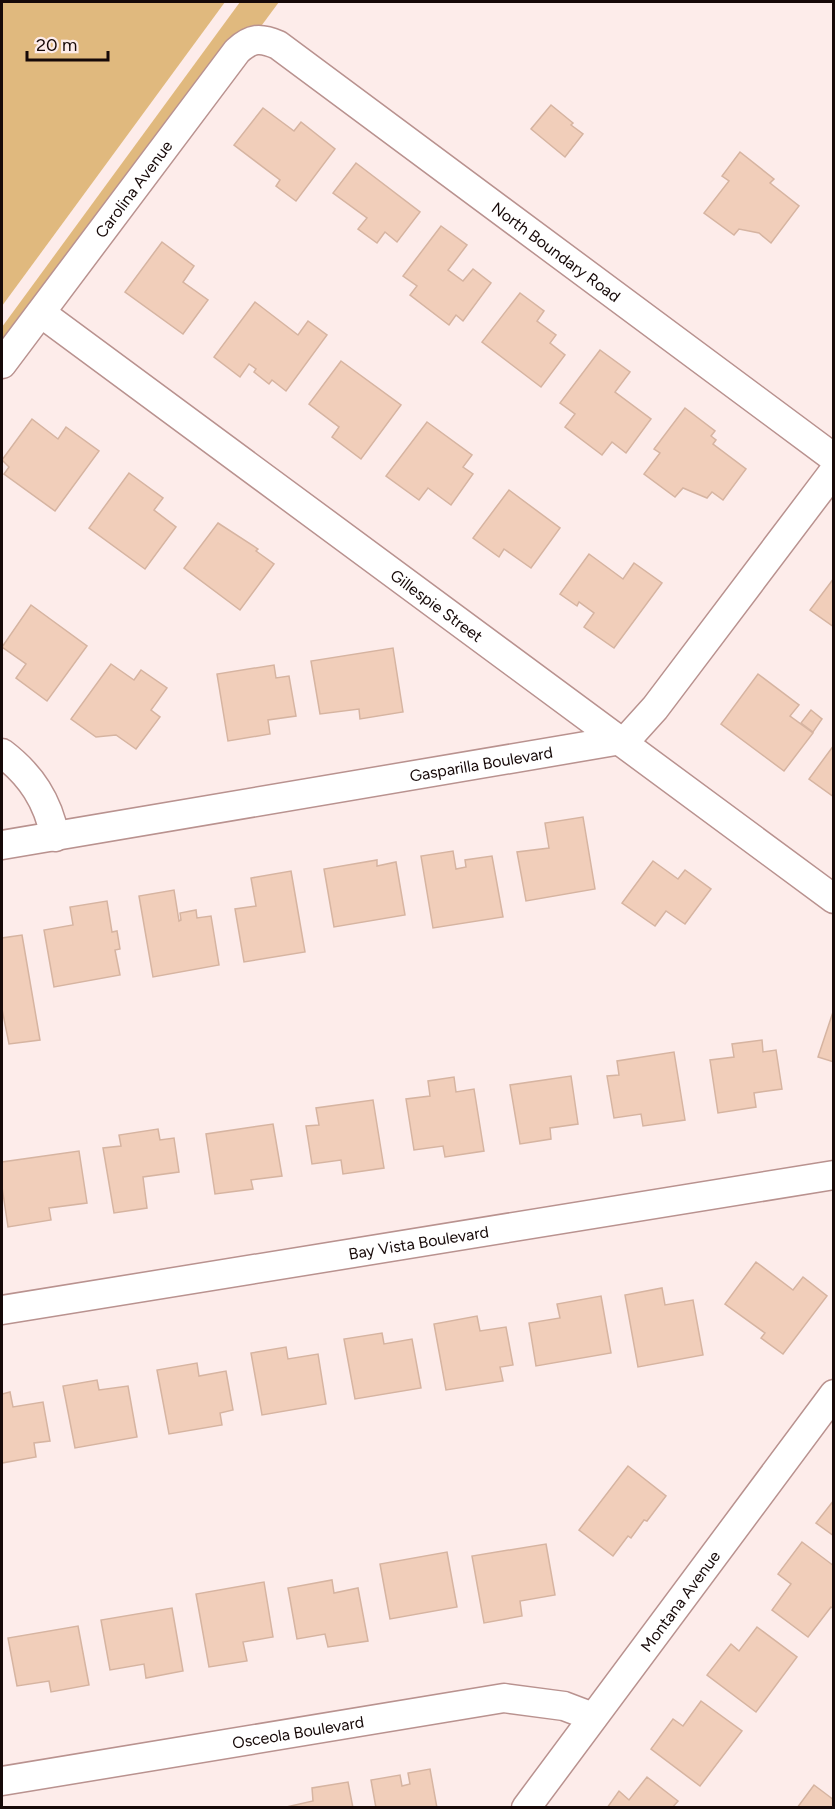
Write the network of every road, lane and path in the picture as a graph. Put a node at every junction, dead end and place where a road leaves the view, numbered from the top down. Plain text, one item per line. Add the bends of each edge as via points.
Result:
1 (278, 45) joint
2 (40, 313) junction
3 (2, 364) edge
4 (834, 458) edge
5 (834, 471) edge
6 (621, 742) junction
7 (2, 753) edge
8 (55, 837) junction
9 (2, 846) edge
10 (834, 899) edge
11 (834, 1175) edge
12 (2, 1310) edge
13 (834, 1394) edge
14 (593, 1717) junction
15 (2, 1781) edge
16 (526, 1808) edge

1 - 2 street, Carolina Avenue via 264,39 249,40 237,51
1 - 4 street, North Boundary Road
2 - 3 street, Carolina Avenue
2 - 6 street, Gillespie Street
5 - 6 street via 655,708
6 - 8 street, Gasparilla Boulevard
6 - 10 street, Gillespie Street
7 - 8 street via 26,773 41,795
8 - 9 street, Gasparilla Boulevard
11 - 12 street, Bay Vista Boulevard
13 - 14 street, Montana Avenue
14 - 15 street, Osceola Boulevard via 564,1706 504,1698
14 - 16 street, Montana Avenue

